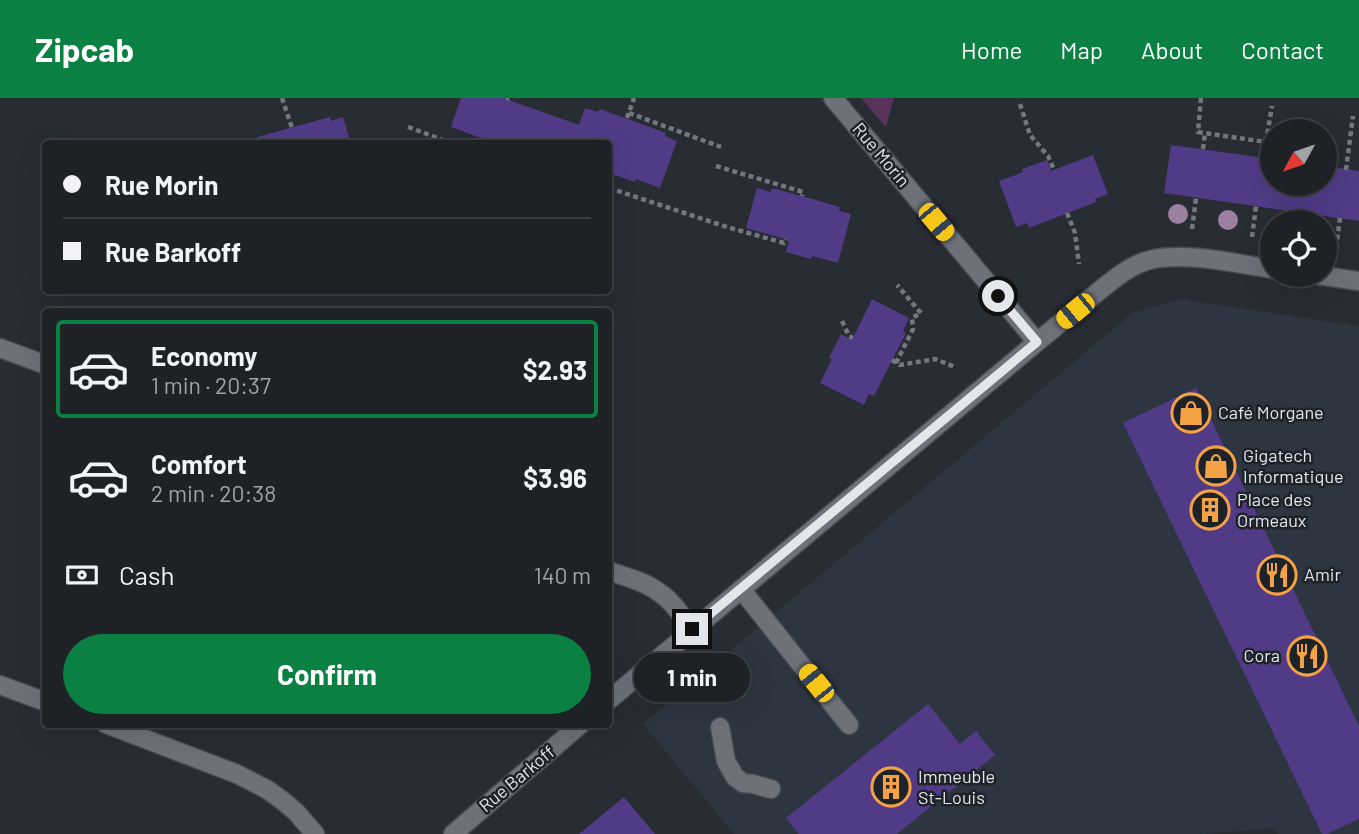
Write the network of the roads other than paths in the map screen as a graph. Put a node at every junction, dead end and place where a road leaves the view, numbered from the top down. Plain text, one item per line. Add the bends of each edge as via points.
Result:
1 (833, 98) edge
2 (1260, 268) edge
3 (1337, 278) edge
4 (1359, 281) edge
5 (1037, 342) junction
6 (0, 348) edge
7 (42, 364) edge
8 (612, 572) edge
9 (741, 589) junction
10 (692, 629) junction
11 (0, 685) edge
12 (612, 697) edge
13 (42, 701) edge
14 (849, 725) dead end
15 (720, 727) dead end
16 (116, 728) edge
17 (576, 728) edge
18 (771, 789) dead end
19 (315, 834) edge
20 (453, 834) edge

1 - 5 street, Rue Morin
2 - 5 street via 1182,258 1147,261 1131,268
3 - 4 street
5 - 9 street
6 - 7 street
8 - 10 street via 657,590
9 - 10 street
9 - 14 street
10 - 12 street
11 - 13 street
15 - 18 street via 726,761 735,776 743,783
16 - 19 street via 237,774 284,801
17 - 20 street, Rue Barkoff

